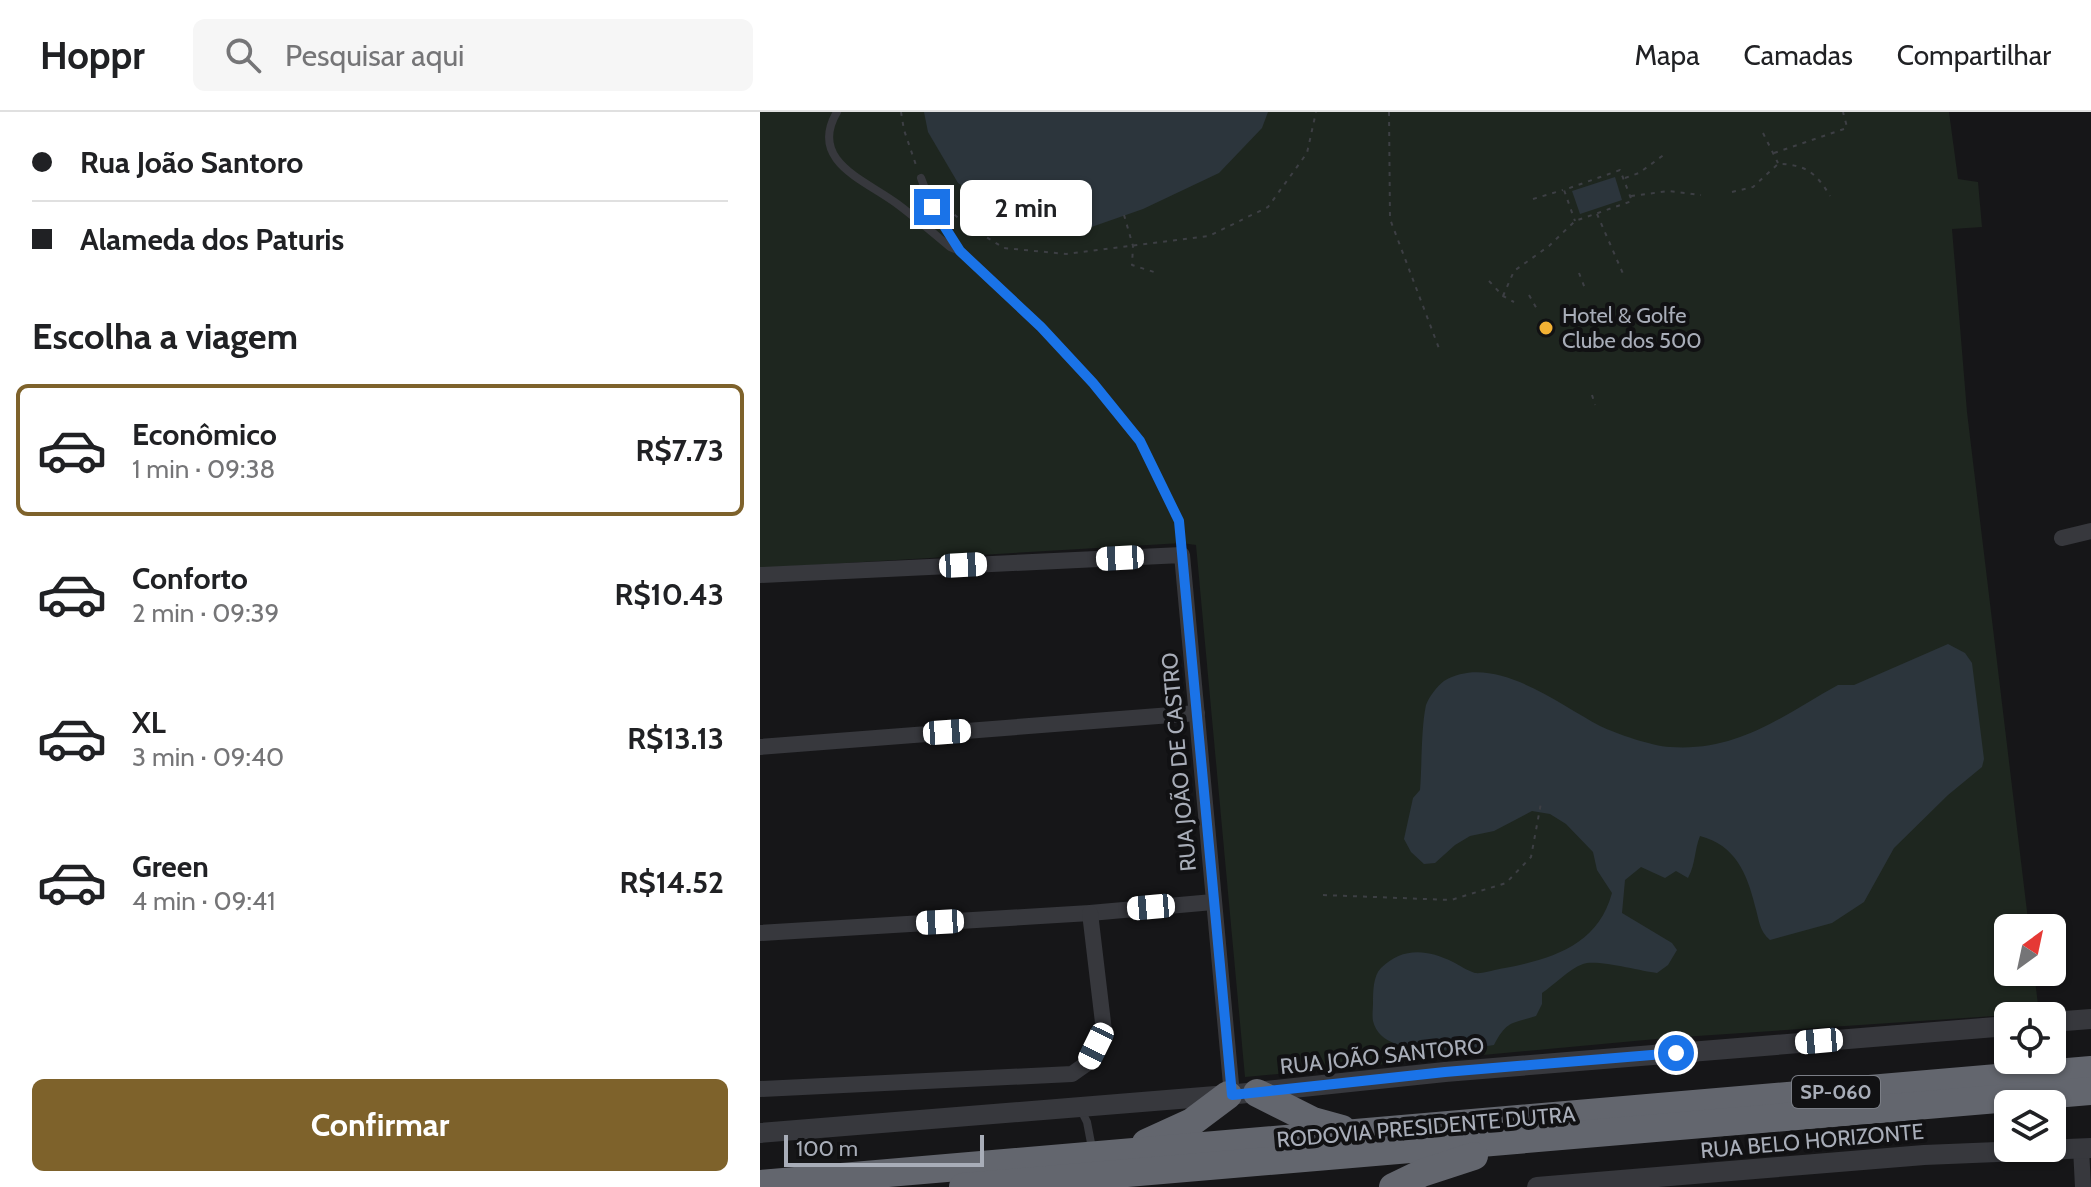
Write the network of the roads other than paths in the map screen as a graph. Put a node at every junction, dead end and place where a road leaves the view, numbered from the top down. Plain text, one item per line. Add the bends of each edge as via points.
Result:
1 (837, 112) edge
2 (921, 178) road end
3 (960, 251) junction
4 (2091, 531) edge
5 (2062, 538) dead end
6 (1182, 555) junction
7 (760, 575) edge
8 (1197, 713) junction
9 (760, 747) edge
10 (1213, 902) junction
11 (1090, 913) junction
12 (760, 933) edge
13 (2091, 1019) edge
14 (2066, 1021) edge
15 (1994, 1027) edge
16 (2091, 1070) edge
17 (760, 1089) edge
18 (2091, 1091) edge
19 (1239, 1094) junction
20 (1079, 1107) junction
21 (760, 1133) edge
22 (1358, 1133) junction
23 (1514, 1142) junction
24 (1091, 1143) dead end
25 (2086, 1148) edge
26 (1120, 1153) junction
27 (760, 1184) edge
28 (963, 1187) edge
29 (1393, 1187) edge
30 (1537, 1187) edge
31 (2083, 1187) edge

1 - 3 lane via 831,123 831,150 842,168
2 - 3 lane
3 - 6 lane, RUA JOÃO DE CASTRO via 1041,327 1140,441 1179,521
4 - 5 street
6 - 7 street
6 - 8 street, RUA JOÃO DE CASTRO
8 - 9 street
8 - 10 street, RUA JOÃO DE CASTRO
10 - 11 street
10 - 19 street, RUA JOÃO DE CASTRO
11 - 12 street
11 - 17 street via 1104,1031 1089,1062 1072,1074
13 - 14 street
15 - 19 street, RUA JOÃO SANTORO
16 - 22 highway, RODOVIA PRESIDENTE DUTRA / SP-060
18 - 23 highway, RODOVIA PRESIDENTE DUTRA / SP-060
19 - 20 street, RUA JOÃO SANTORO
19 - 22 highway
19 - 26 highway via 1165,1136
20 - 21 street, RUA JOÃO SANTORO
20 - 24 lane
22 - 26 highway, RODOVIA PRESIDENTE DUTRA / SP-060
23 - 28 highway, RODOVIA PRESIDENTE DUTRA / SP-060
23 - 29 highway
25 - 30 street, RUA BELO HORIZONTE via 1924,1155
25 - 31 street
26 - 27 highway, RODOVIA PRESIDENTE DUTRA / SP-060

